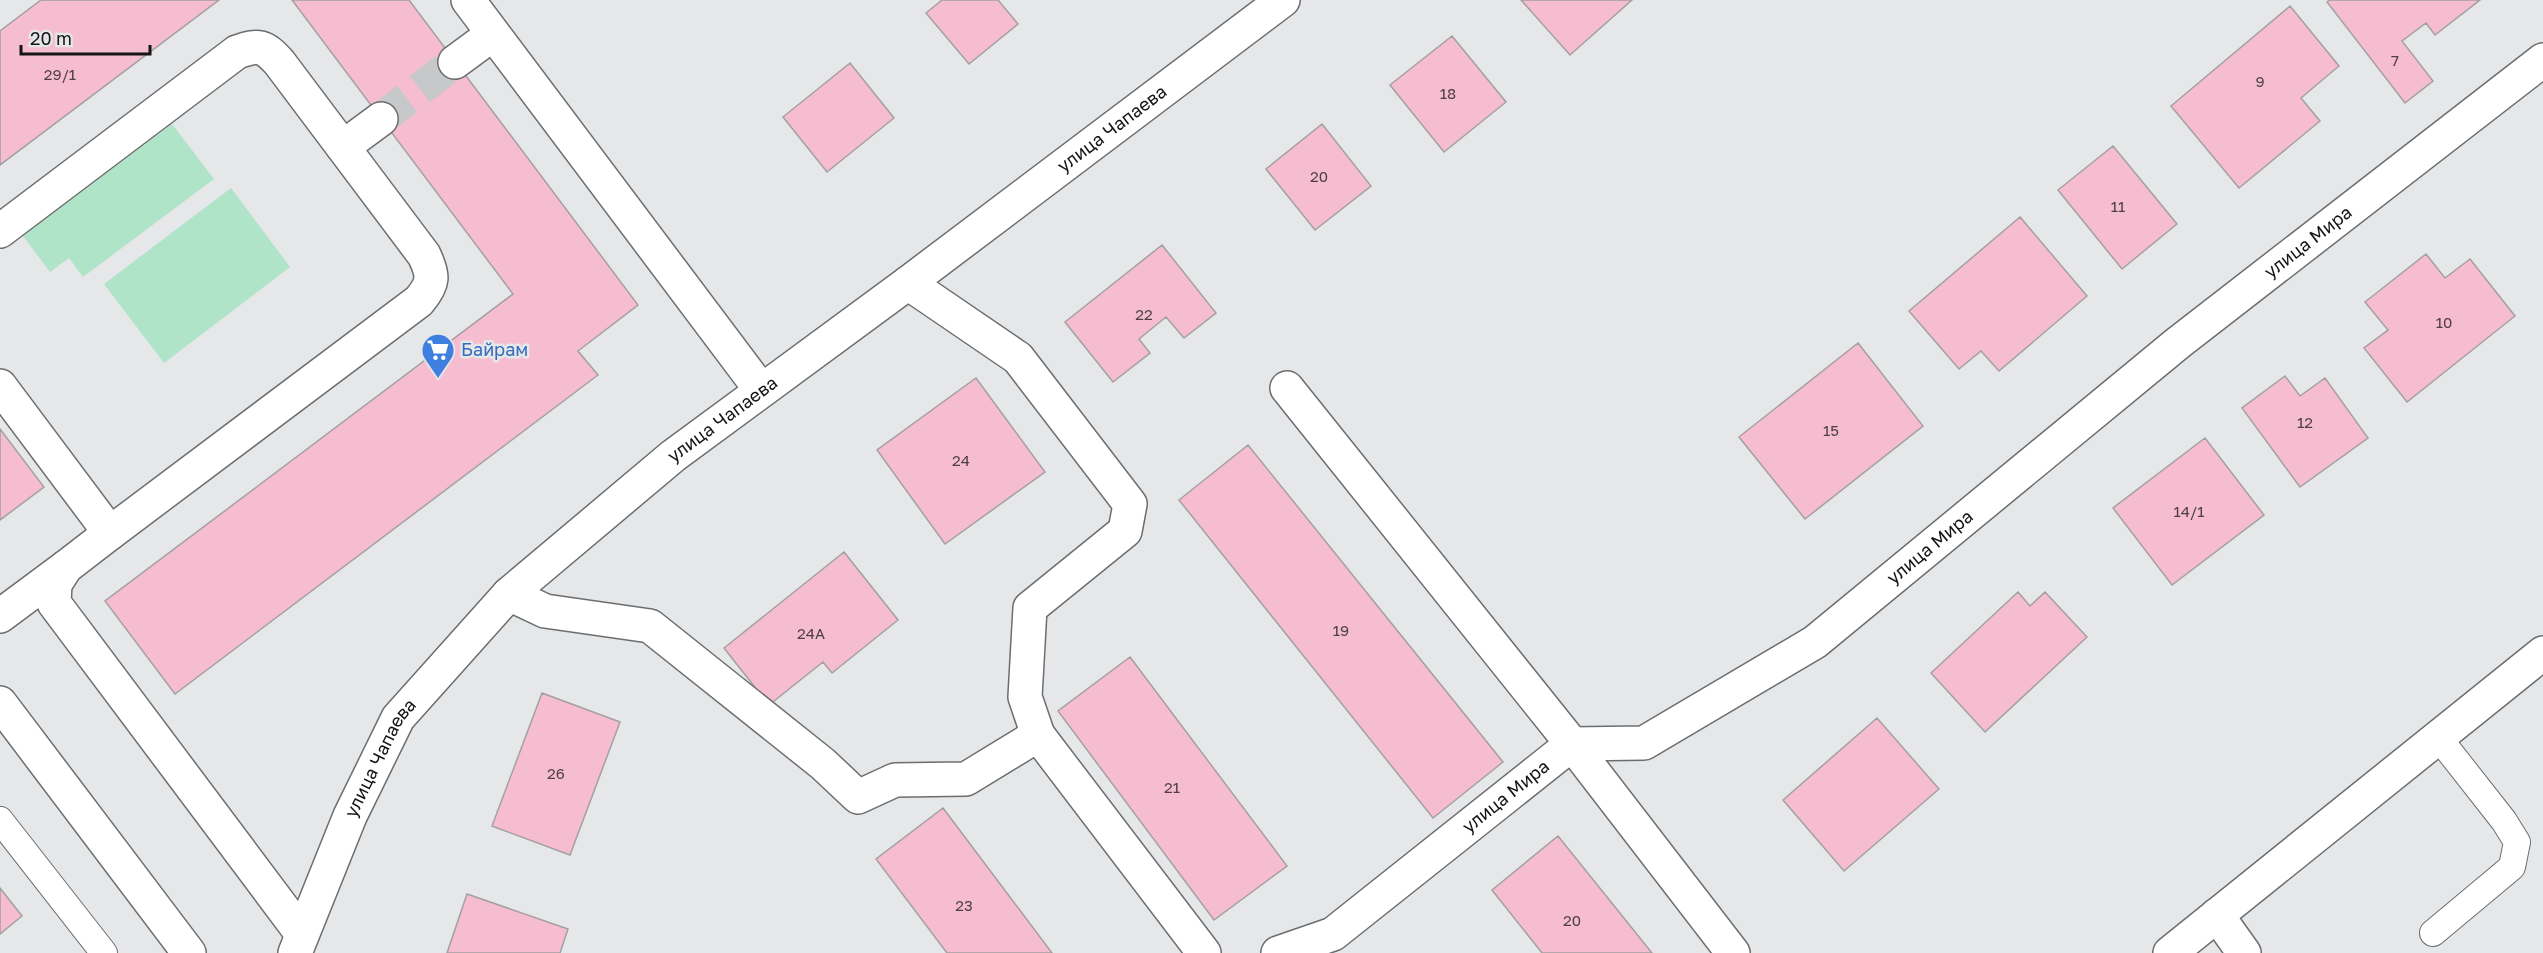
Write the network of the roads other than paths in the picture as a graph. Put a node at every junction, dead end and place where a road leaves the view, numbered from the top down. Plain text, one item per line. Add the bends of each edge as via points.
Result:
1 (468, 0) edge
2 (1283, 0) edge
3 (493, 34) junction
4 (2543, 60) edge
5 (455, 62) tunnel mouth
6 (381, 118) tunnel mouth
7 (343, 147) junction
8 (0, 231) edge
9 (908, 283) junction
10 (0, 386) edge
11 (1287, 388) dead end
12 (761, 390) junction
13 (110, 533) junction
14 (66, 567) junction
15 (509, 594) junction
16 (0, 616) edge
17 (2543, 653) edge
18 (0, 703) edge
19 (1038, 735) junction
20 (2438, 737) junction
21 (1572, 744) junction
22 (0, 820) edge
23 (2217, 915) junction
24 (2433, 933) dead end
25 (298, 943) edge
26 (1340, 944) edge
27 (104, 953) edge
28 (189, 953) edge
29 (1204, 953) edge
30 (1278, 953) edge
31 (1733, 953) edge
32 (2170, 953) edge
33 (2244, 953) edge

1 - 3 street
2 - 9 street, улица Чапаева
3 - 5 street
3 - 12 street
4 - 21 street, улица Мира via 2178,343 1815,642 1644,742
6 - 7 street
7 - 8 street via 279,62 267,50 253,46 237,52
7 - 13 street via 424,255 432,272 429,288 419,301
9 - 12 street, улица Чапаева
9 - 19 street via 1018,358 1130,504 1125,531 1030,608 1024,697
10 - 13 street
11 - 21 street
12 - 15 street, улица Чапаева via 673,456
13 - 14 street
14 - 16 street
14 - 25 street via 55,584 54,603
15 - 19 street via 545,611 650,626 823,764 858,797 895,780 966,779
15 - 25 street, улица Чапаева via 398,718 350,816
17 - 20 street
18 - 28 street
19 - 29 street
20 - 23 street
20 - 24 lane via 2517,842 2512,867
21 - 26 street, улица Мира
21 - 31 street
22 - 27 lane
23 - 32 street
23 - 33 street
26 - 30 street, улица Мира

